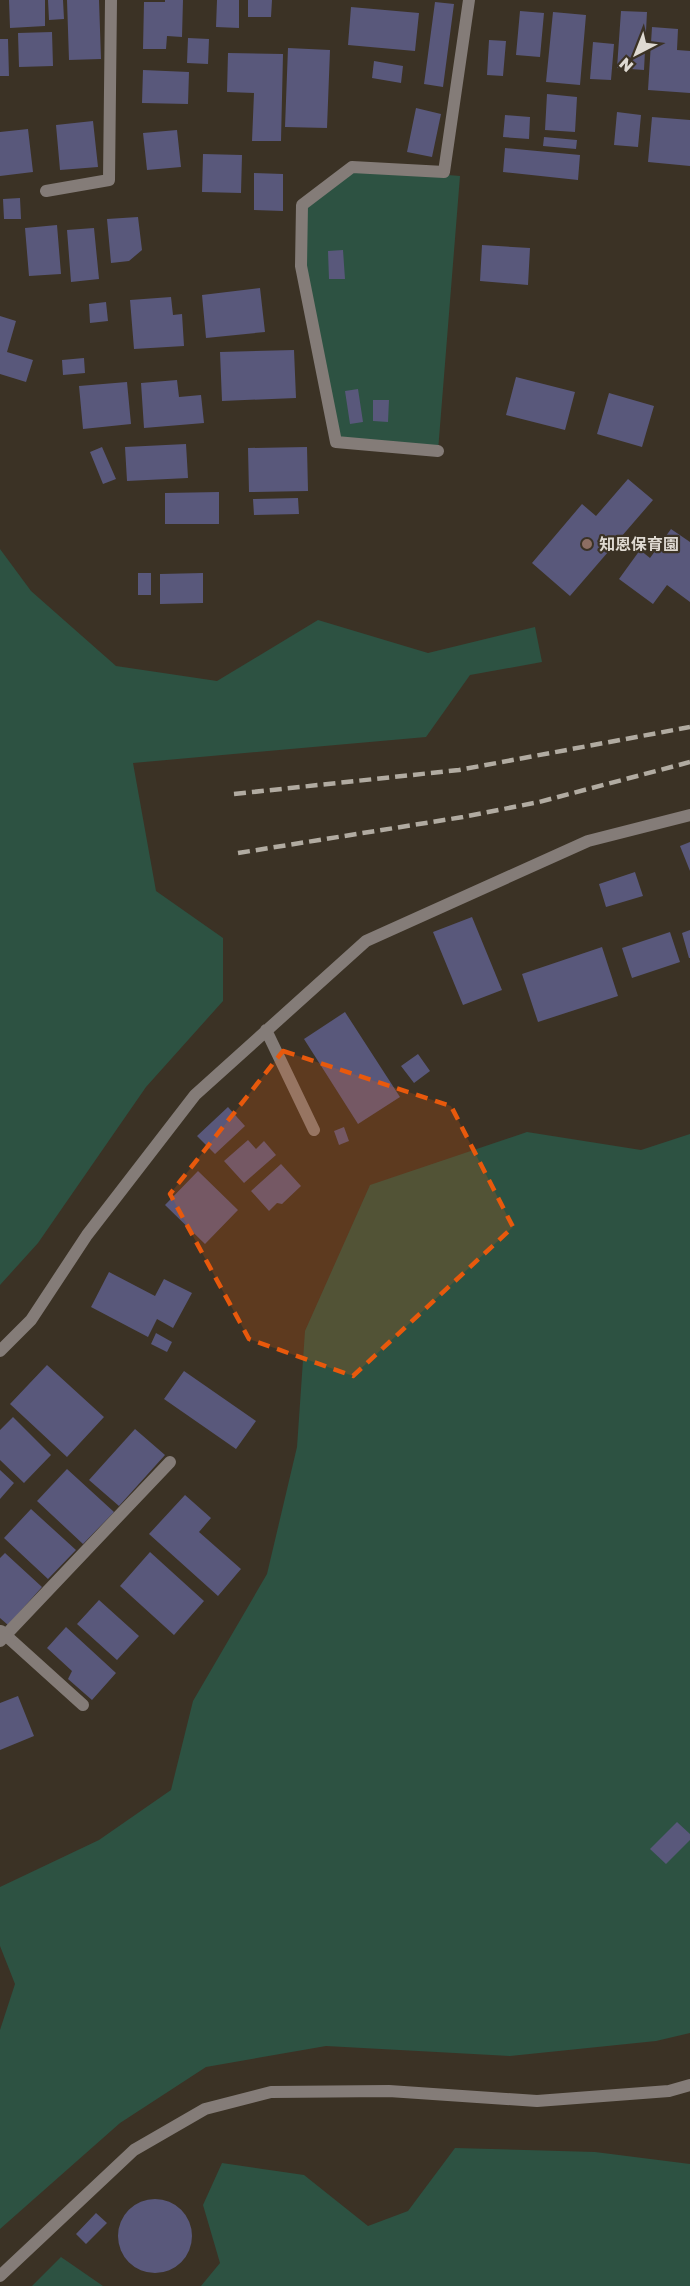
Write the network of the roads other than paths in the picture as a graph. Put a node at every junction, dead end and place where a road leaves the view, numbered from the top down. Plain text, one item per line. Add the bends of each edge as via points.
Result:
1 (111, 0) edge
2 (469, 0) edge
3 (46, 191) dead end
4 (438, 451) dead end
5 (690, 815) edge
6 (266, 1030) junction
7 (314, 1130) dead end
8 (0, 1351) edge
9 (170, 1462) dead end
10 (2, 1636) edge
11 (83, 1705) dead end
12 (690, 2085) edge
13 (0, 2276) edge

1 - 3 street via 109,180
2 - 4 street via 444,172 351,166 302,205 300,266 336,442
5 - 6 street via 588,841 366,940
6 - 7 street
6 - 8 street via 195,1095 87,1235 31,1320
9 - 10 street
10 - 11 street
12 - 13 street via 669,2091 537,2101 389,2091 271,2092 205,2109 134,2150

